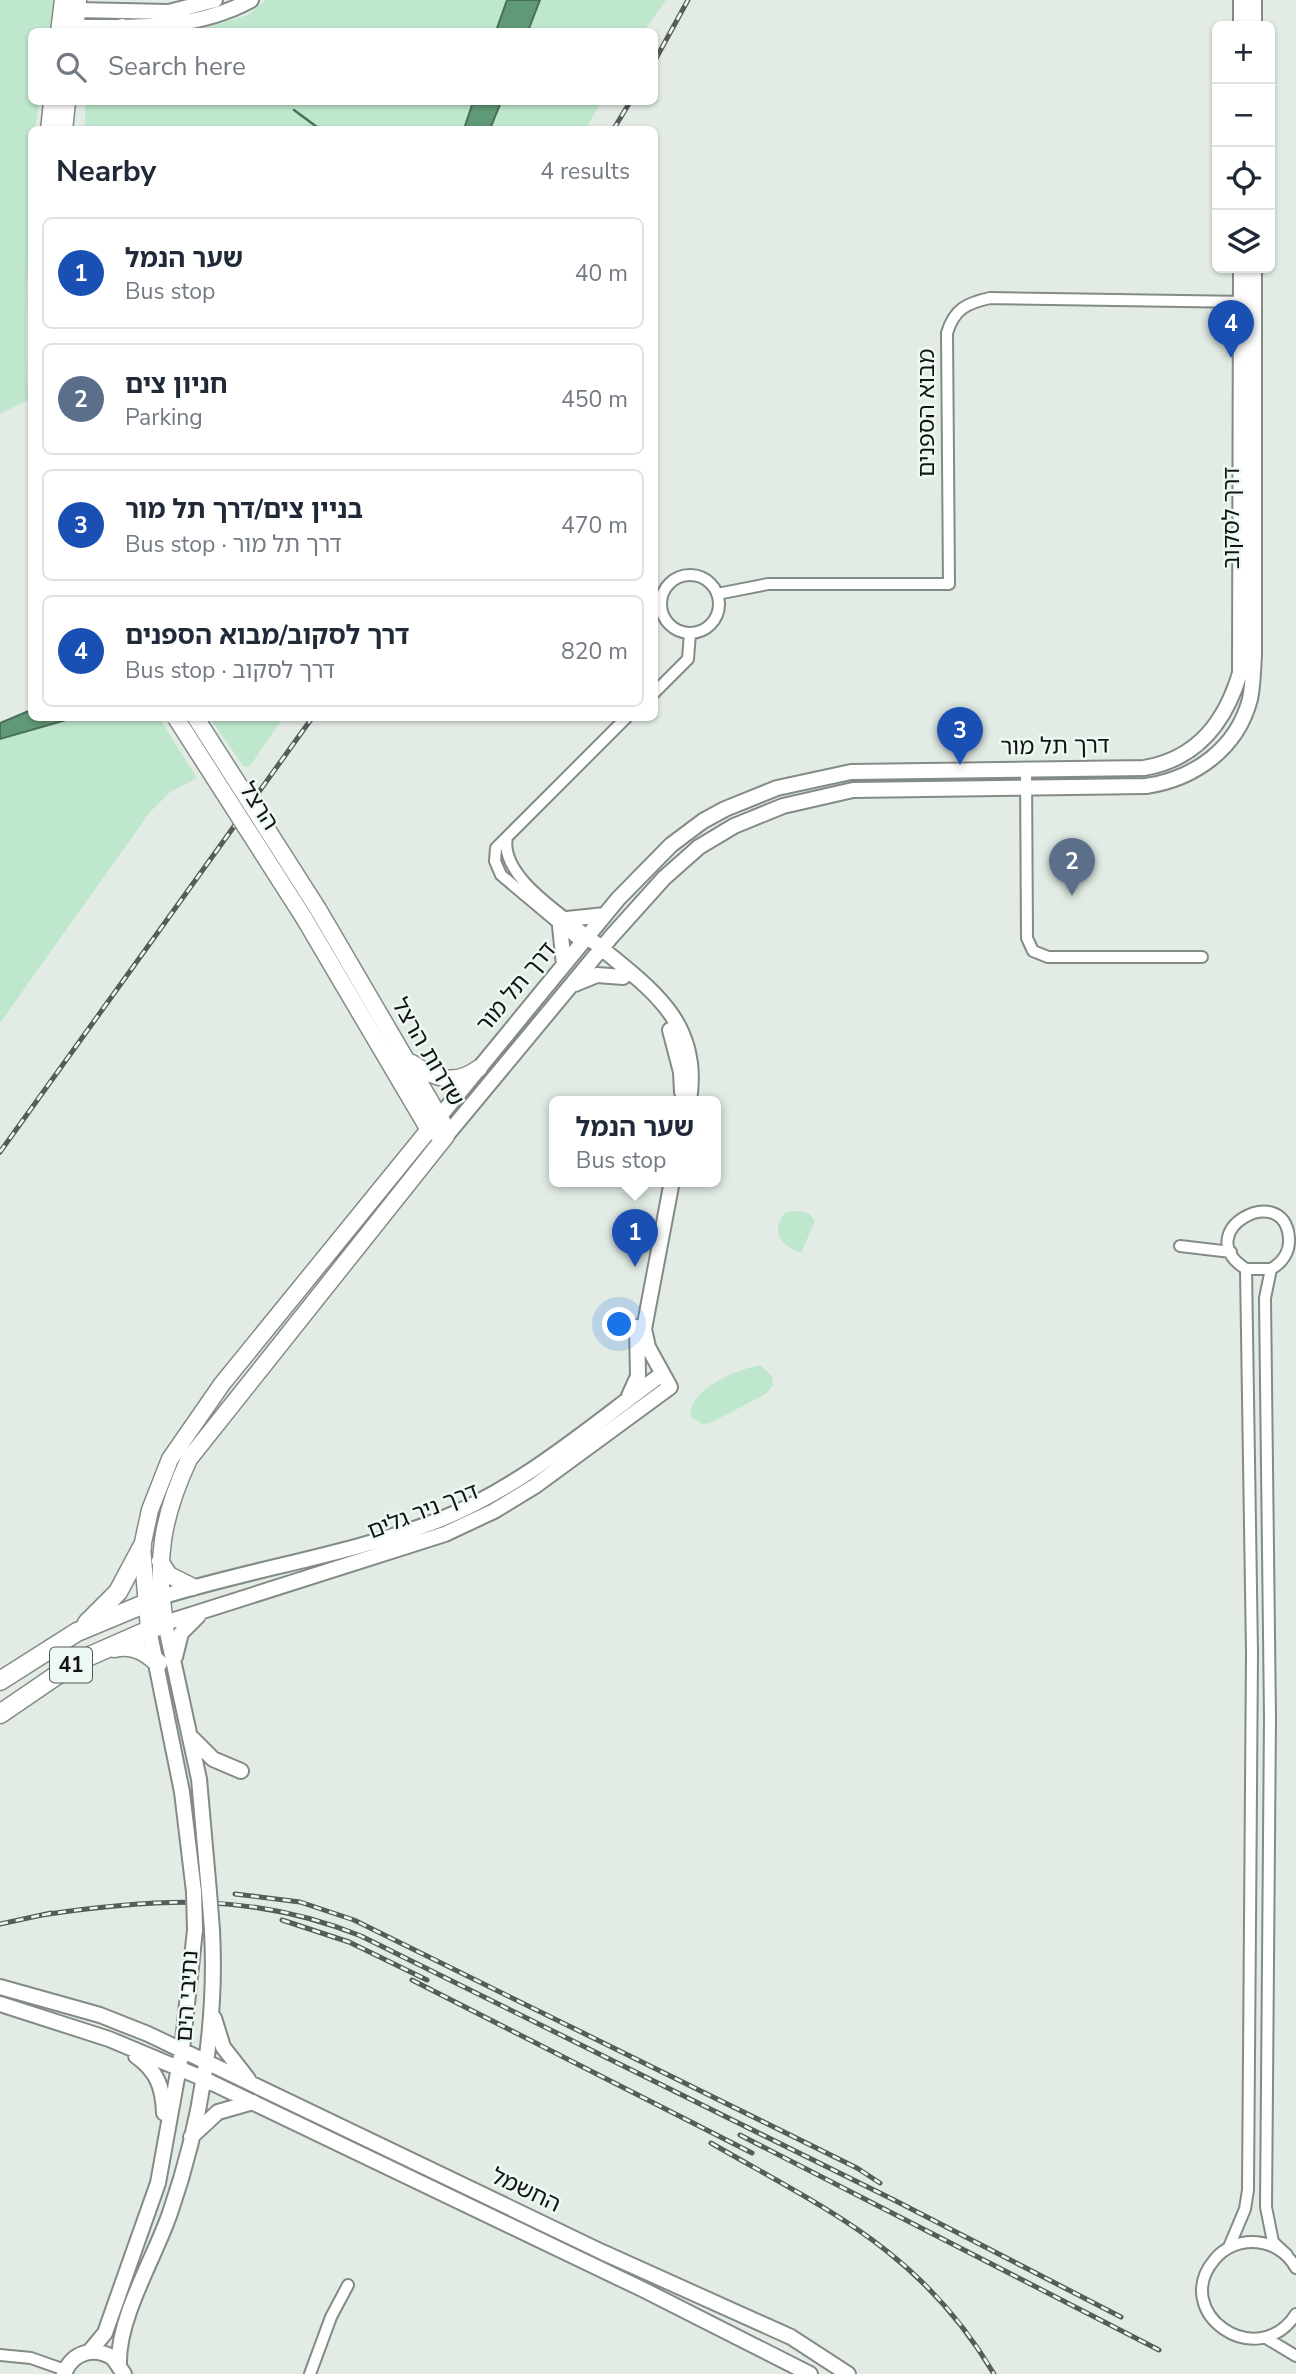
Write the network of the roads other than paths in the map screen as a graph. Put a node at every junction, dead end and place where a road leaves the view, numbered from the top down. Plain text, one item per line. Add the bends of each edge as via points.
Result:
1 (63, 0) edge
2 (215, 0) edge
3 (251, 0) edge
4 (1241, 0) edge
5 (1254, 0) edge
6 (78, 5) edge
7 (1241, 21) edge
8 (1254, 21) edge
9 (67, 27) edge
10 (92, 28) edge
11 (128, 28) edge
12 (52, 105) edge
13 (67, 105) edge
14 (49, 126) edge
15 (64, 126) edge
16 (1242, 273) edge
17 (1253, 273) edge
18 (1247, 302) junction
19 (717, 594) junction
20 (690, 633) junction
21 (658, 689) edge
22 (178, 721) edge
23 (197, 721) edge
24 (623, 721) edge
25 (1201, 744) joint
26 (1213, 758) joint
27 (1026, 769) junction
28 (1027, 786) junction
29 (311, 913) junction
30 (605, 915) junction
31 (625, 921) junction
32 (564, 922) junction
33 (585, 940) junction
34 (599, 951) junction
35 (1202, 957) dead end
36 (564, 965) junction
37 (626, 974) junction
38 (568, 989) junction
39 (408, 1061) junction
40 (479, 1068) junction
41 (680, 1096) edge
42 (689, 1096) edge
43 (440, 1116) junction
44 (429, 1130) junction
45 (446, 1136) junction
46 (663, 1187) edge
47 (671, 1187) edge
48 (1292, 1234) edge
49 (1180, 1246) dead end
50 (1231, 1252) junction
51 (1291, 1252) edge
52 (1246, 1269) junction
53 (1271, 1269) junction
54 (638, 1350) junction
55 (661, 1384) junction
56 (627, 1399) junction
57 (142, 1547) junction
58 (160, 1560) junction
59 (193, 1587) junction
60 (153, 1600) junction
61 (205, 1610) junction
62 (157, 1626) junction
63 (77, 1632) junction
64 (100, 1652) junction
65 (166, 1666) junction
66 (0, 1681) edge
67 (0, 1714) edge
68 (190, 1736) junction
69 (241, 1771) dead end
70 (0, 1987) edge
71 (0, 2004) edge
72 (212, 2010) junction
73 (118, 2043) junction
74 (182, 2050) junction
75 (205, 2061) junction
76 (178, 2068) junction
77 (202, 2078) junction
78 (251, 2083) junction
79 (253, 2102) junction
80 (190, 2138) junction
81 (164, 2147) junction
82 (1229, 2247) junction
83 (1287, 2255) junction
84 (1296, 2268) edge
85 (348, 2285) dead end
86 (1296, 2314) edge
87 (1266, 2339) junction
88 (90, 2351) junction
89 (0, 2355) edge
90 (1296, 2356) edge
91 (122, 2369) edge
92 (64, 2372) edge
93 (310, 2374) edge
94 (810, 2374) edge
95 (848, 2374) edge

1 - 9 main road
2 - 6 street via 169,12
3 - 11 street via 198,21
4 - 7 street
5 - 8 street
6 - 9 main road
9 - 10 street
12 - 14 main road
13 - 15 main road
16 - 18 street, דרך לסקוב
17 - 18 street, דרך לסקוב
18 - 19 street, מבוא הספנים via 990,298 962,307 947,333 949,584 768,584
18 - 25 street, דרך לסקוב via 1240,673 1225,710
18 - 26 street, דרך לסקוב via 1254,655 1251,695 1234,732
19 - 20 street via 714,620
19 - 20 street via 707,580 691,575 676,578 666,588 661,603 666,620
20 - 21 street via 688,659
22 - 29 main road, הרצל, bridge
23 - 29 main road, הרצל, bridge
24 - 32 street via 507,835 511,868
25 - 27 street, דרך תל מור via 1167,763 1144,768
26 - 28 street, דרך תל מור via 1185,776 1146,786
27 - 28 street
27 - 30 street, דרך תל מור via 851,772 777,788 703,821 657,859
28 - 31 street, דרך תל מור via 853,790 783,806 713,837 664,878
28 - 35 street via 1027,938 1032,951 1048,957
29 - 39 main road, שדרות הרצל
29 - 44 main road, שדרות הרצל
30 - 32 street
30 - 33 street, דרך תל מור
31 - 34 street, דרך תל מור
31 - 37 street via 620,943
32 - 33 street
32 - 36 street
33 - 34 street
33 - 36 street, דרך תל מור
34 - 37 street
34 - 38 street, דרך תל מור
36 - 40 street, דרך תל מור
37 - 38 street via 597,975
37 - 41 street via 666,1022 681,1072
37 - 42 street via 663,1000 680,1030 691,1071
38 - 45 street, דרך תל מור
39 - 40 main road via 452,1081
39 - 43 main road, שדרות הרצל
40 - 43 street, דרך תל מור
43 - 44 main road, דרך תל מור
43 - 45 main road, שדרות הרצל
44 - 45 main road, שדרות הרצל
44 - 57 main road, דרך תל מור via 184,1435 159,1483
45 - 58 main road, דרך תל מור via 203,1438 189,1459 167,1513
46 - 54 street via 639,1309
47 - 55 street via 644,1329
48 - 50 street via 1268,1212 1252,1212 1232,1228
48 - 51 street
49 - 50 street
50 - 52 street
51 - 53 street
52 - 53 street
52 - 82 street via 1252,1653 1248,2190
53 - 83 street via 1265,1298 1270,1717 1266,2207 1273,2242
54 - 55 street
54 - 56 street via 638,1376
55 - 56 street, דרך ניר גלים
55 - 61 street, דרך ניר גלים via 535,1486 469,1523
56 - 59 street, דרך ניר גלים via 523,1476 438,1521
57 - 60 main road, דרך תל מור
57 - 63 highway via 118,1592
58 - 59 main road via 169,1575
58 - 60 main road, דרך תל מור
59 - 60 street, דרך ניר גלים
60 - 62 main road, דרך תל מור
60 - 63 highway, דרך ניר גלים / 41
61 - 62 street, דרך ניר גלים
61 - 65 street via 181,1633
62 - 64 highway, 41
62 - 65 street, נתיבי הים
63 - 66 highway, דרך ניר גלים / 41
64 - 65 highway via 125,1646 140,1649
64 - 67 highway, 41 via 44,1681
65 - 68 street, נתיבי הים
65 - 74 street, נתיבי הים, bridge via 194,1892 195,1930
68 - 69 street via 212,1759
68 - 72 street, נתיבי הים, bridge via 204,1813
70 - 74 street, החשמל via 100,2015
71 - 73 street
72 - 75 street, נתיבי הים
72 - 78 street via 223,2047
73 - 76 street, החשמל
73 - 81 street via 148,2064 161,2085
74 - 75 street, החשמל
74 - 76 street, נתיבי הים
75 - 77 street, נתיבי הים
75 - 78 street, החשמל
76 - 77 street, החשמל
76 - 81 street, נתיבי הים
77 - 79 street, החשמל
77 - 80 street, נתיבי הים
78 - 95 street, החשמל via 791,2337
79 - 80 street via 218,2112
79 - 94 street, החשמל
80 - 91 street, נתיבי הים via 170,2212 122,2336
81 - 88 street, נתיבי הים via 151,2207 122,2288 105,2333
82 - 83 street via 1259,2242
82 - 87 street via 1206,2272 1205,2306 1228,2334
83 - 84 street
85 - 93 street
86 - 87 street
87 - 90 street
88 - 91 street via 106,2353
88 - 92 street, נתיבי הים via 75,2357
89 - 92 street via 31,2358

